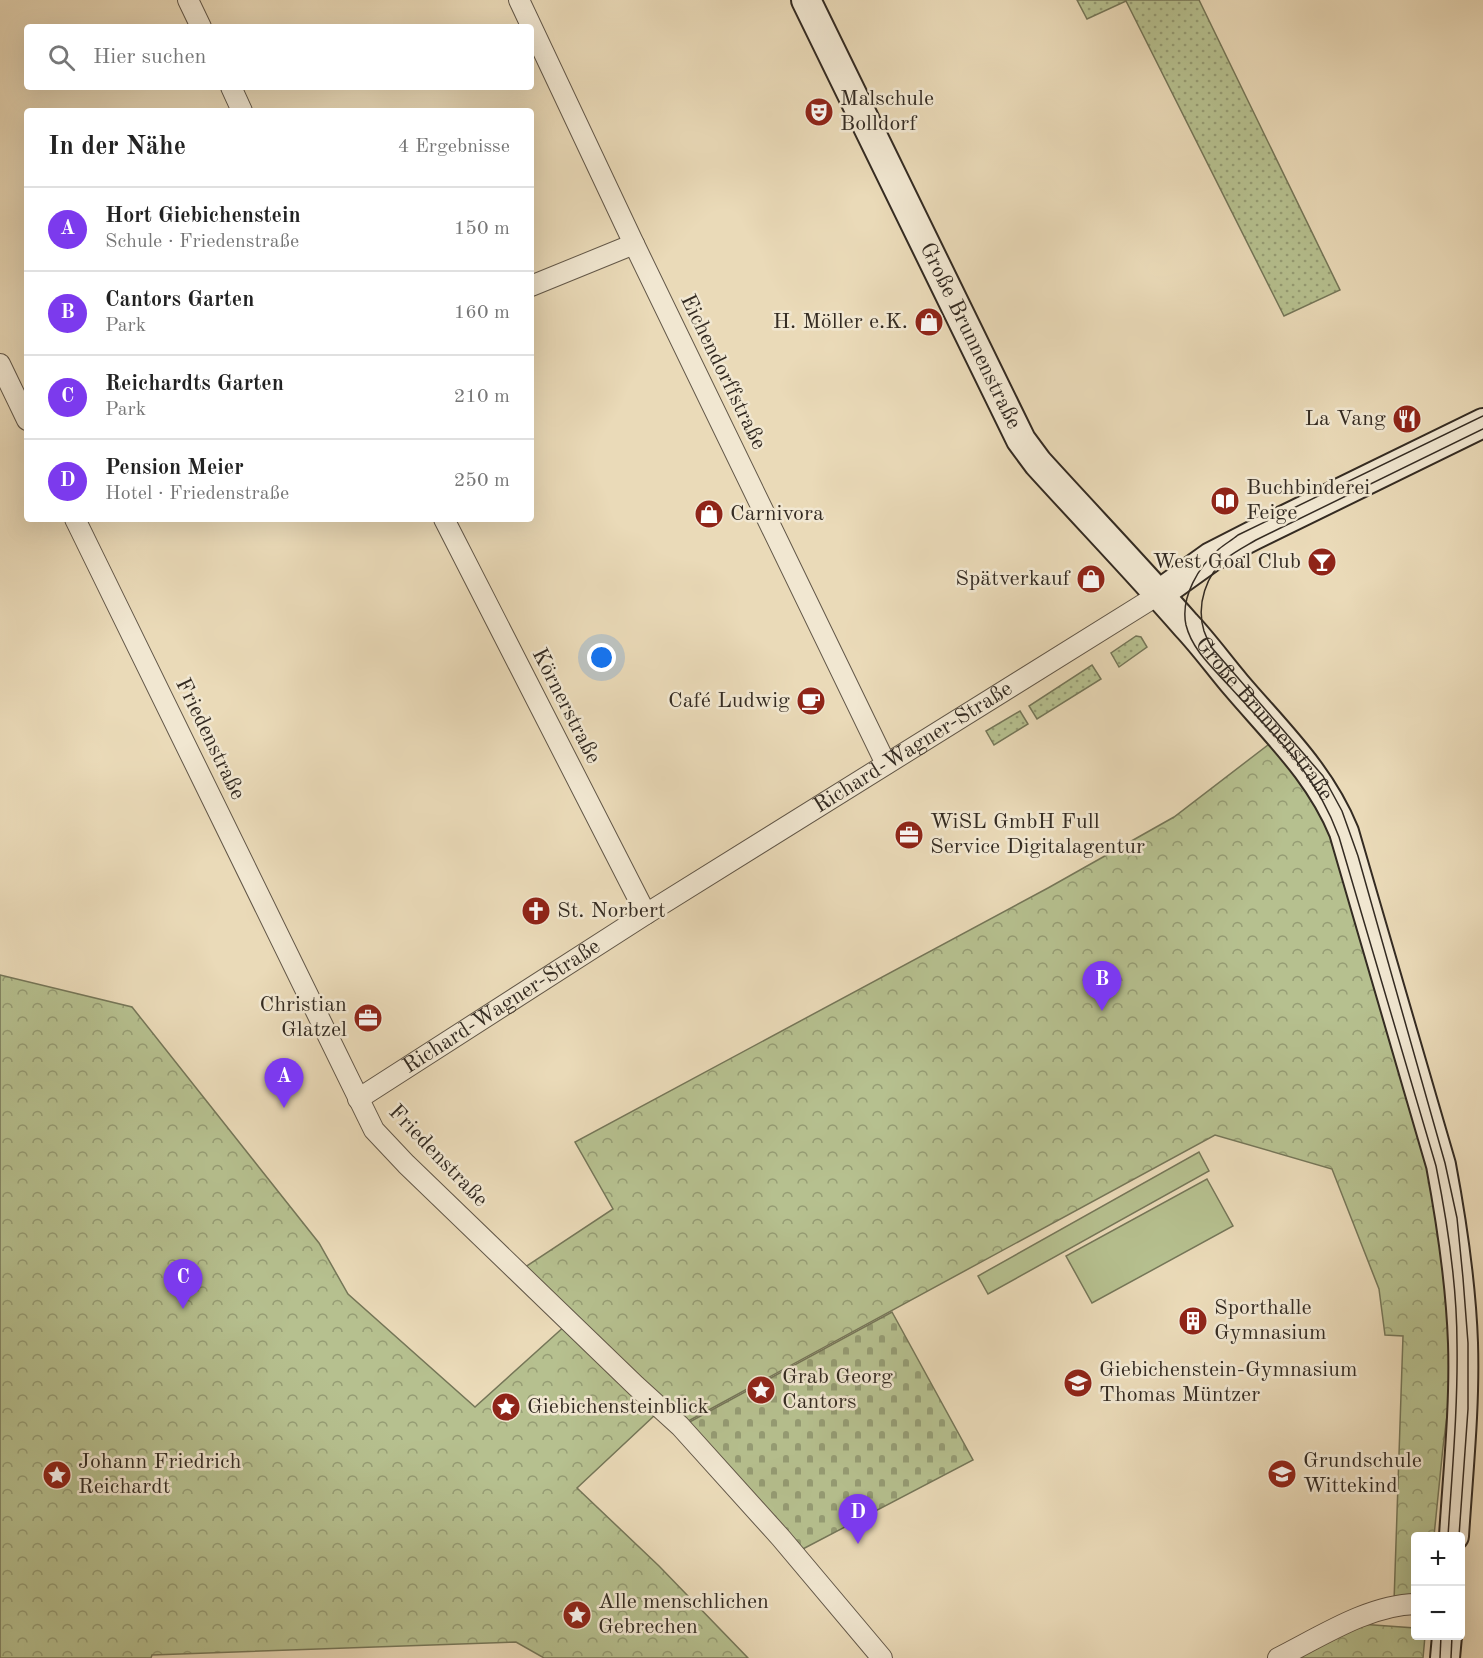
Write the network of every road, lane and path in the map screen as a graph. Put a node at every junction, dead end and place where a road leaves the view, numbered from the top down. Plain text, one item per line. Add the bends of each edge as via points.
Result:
1 (188, 0) edge
2 (519, 0) edge
3 (806, 0) edge
4 (200, 24) edge
5 (530, 24) edge
6 (534, 32) edge
7 (232, 90) edge
8 (241, 108) edge
9 (634, 244) junction
10 (534, 285) edge
11 (0, 364) edge
12 (24, 414) edge
13 (1482, 426) edge
14 (76, 522) edge
15 (446, 522) edge
16 (1158, 595) junction
17 (886, 764) junction
18 (646, 914) junction
19 (358, 1099) junction
20 (1454, 1532) edge
21 (1411, 1604) edge
22 (1447, 1640) edge
23 (882, 1658) edge
24 (1278, 1658) edge
25 (1445, 1658) edge

1 - 4 street
2 - 5 street, Eichendorffstraße
3 - 16 main road, Große Brunnenstraße via 1021,440
6 - 9 street, Eichendorffstraße
7 - 8 street
9 - 10 street
9 - 17 street, Eichendorffstraße
11 - 12 street
13 - 16 main road, Richard-Wagner-Straße via 1211,557
14 - 19 street, Friedenstraße
15 - 18 street, Körnerstraße
16 - 17 street, Richard-Wagner-Straße
16 - 20 main road, Große Brunnenstraße via 1296,752 1335,811 1344,832 1441,1165 1452,1221 1463,1343
17 - 18 street, Richard-Wagner-Straße
18 - 19 street, Richard-Wagner-Straße
19 - 23 street, Friedenstraße via 374,1130 406,1164 680,1426
21 - 24 street via 1363,1616
22 - 25 main road

